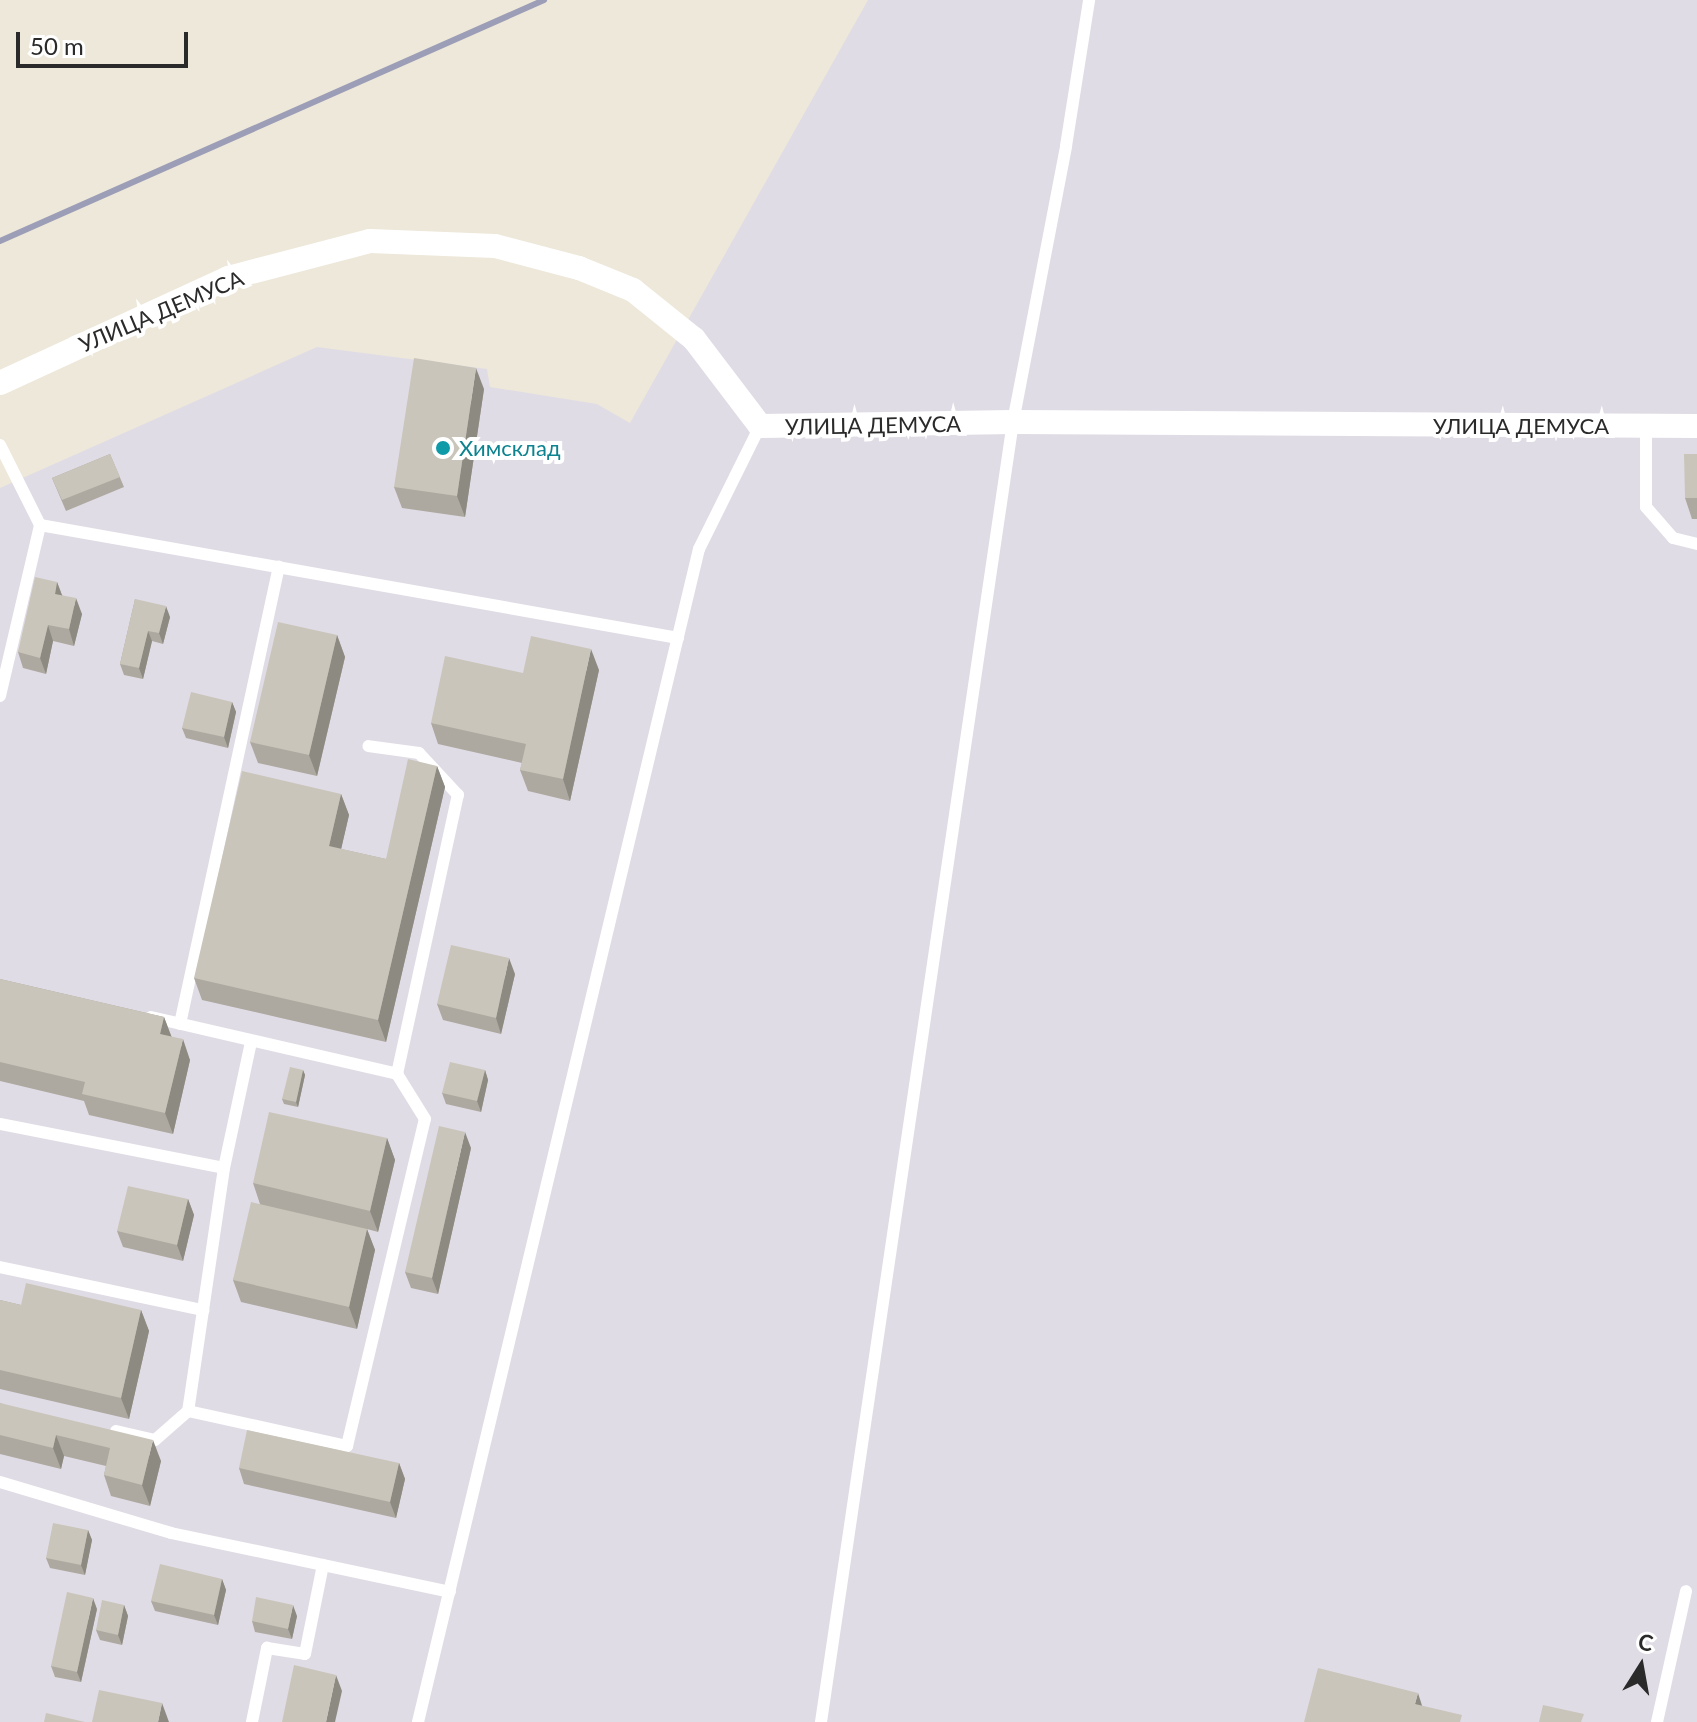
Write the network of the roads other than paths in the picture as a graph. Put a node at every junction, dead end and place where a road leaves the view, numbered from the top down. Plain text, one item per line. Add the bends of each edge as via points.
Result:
1 (1089, 0) edge
2 (0, 383) edge
3 (1013, 422) junction
4 (760, 426) junction
5 (1697, 426) edge
6 (1646, 427) junction
7 (0, 445) edge
8 (40, 525) junction
9 (1697, 544) edge
10 (279, 567) junction
11 (678, 638) junction
12 (0, 696) edge
13 (368, 746) dead end
14 (135, 1013) edge
15 (180, 1024) junction
16 (251, 1042) junction
17 (397, 1074) junction
18 (0, 1124) edge
19 (224, 1168) junction
20 (0, 1267) edge
21 (203, 1310) junction
22 (188, 1411) junction
23 (108, 1429) edge
24 (0, 1482) edge
25 (323, 1565) junction
26 (1686, 1591) dead end
27 (450, 1592) junction
28 (252, 1722) edge
29 (418, 1722) edge
30 (821, 1722) edge
31 (1657, 1722) edge

1 - 3 lane
2 - 4 street, УЛИЦА ДЕМУСА via 228,278 370,241 495,246 579,268 633,290 694,339
3 - 4 street, УЛИЦА ДЕМУСА
3 - 6 street, УЛИЦА ДЕМУСА
3 - 30 lane
4 - 11 lane via 699,549
5 - 6 street, УЛИЦА ДЕМУСА
6 - 9 lane via 1646,507 1673,538
7 - 8 lane
8 - 10 lane
8 - 12 lane
10 - 11 lane
10 - 15 lane
11 - 27 lane
13 - 17 lane via 419,753 458,795
14 - 15 lane
15 - 16 lane
16 - 17 lane
16 - 19 lane
17 - 22 lane via 425,1119 347,1446
18 - 19 lane
19 - 21 lane
20 - 21 lane
21 - 22 lane
22 - 23 lane via 155,1440
24 - 25 lane via 171,1533
25 - 27 lane
25 - 28 lane via 305,1654 267,1648
26 - 31 lane
27 - 29 lane

